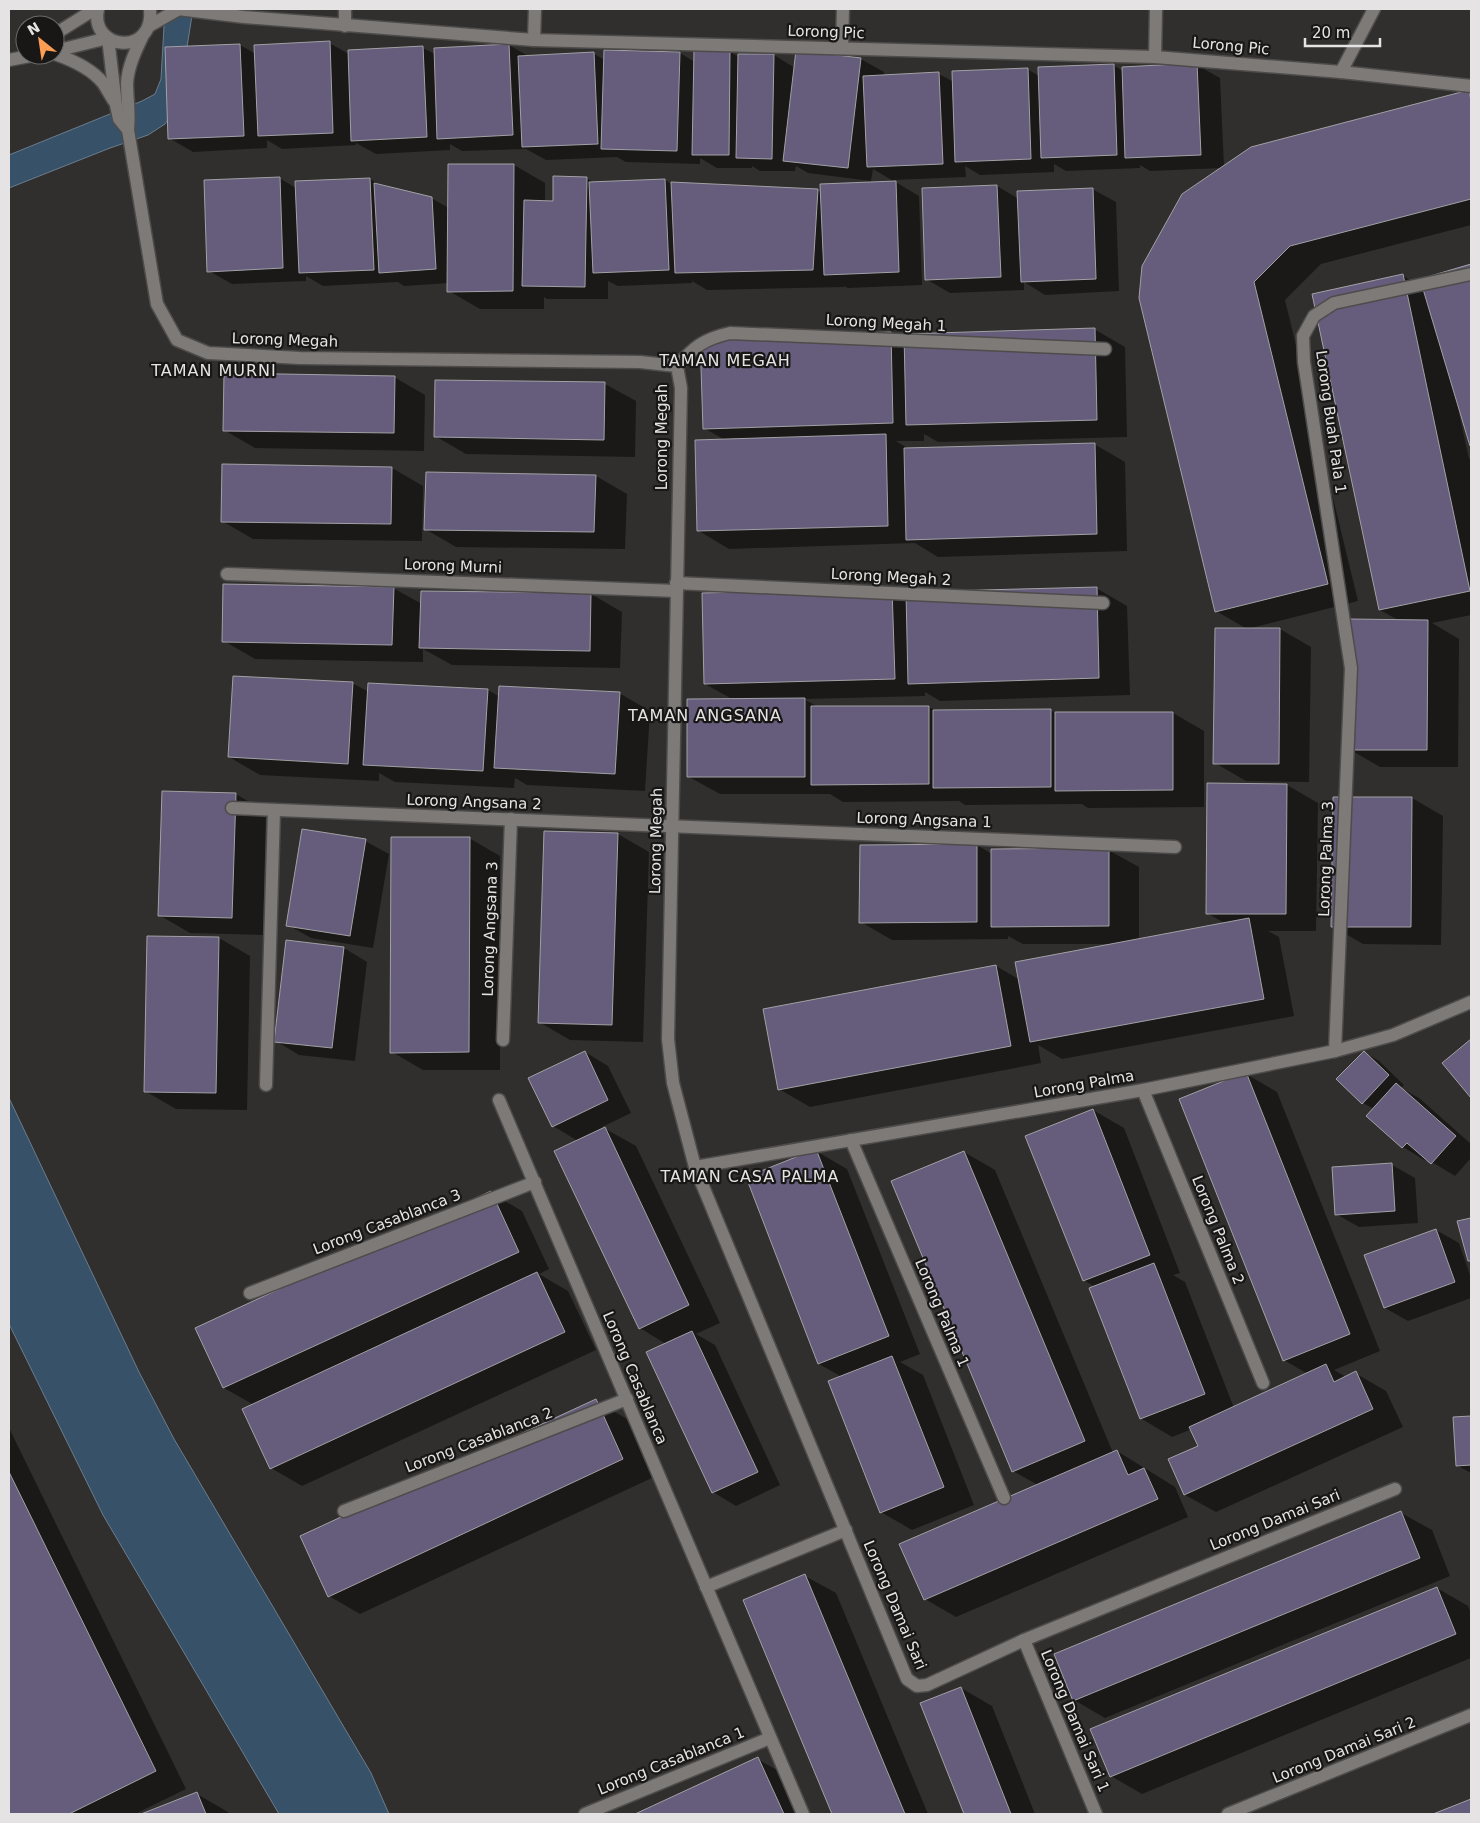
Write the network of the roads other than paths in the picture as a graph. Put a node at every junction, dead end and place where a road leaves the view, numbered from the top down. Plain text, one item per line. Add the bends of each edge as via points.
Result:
1 (97, 9) edge
2 (150, 9) edge
3 (179, 9) edge
4 (345, 9) edge
5 (535, 9) edge
6 (843, 9) edge
7 (1156, 9) edge
8 (1374, 9) edge
9 (244, 13) edge
10 (345, 26) junction
11 (65, 28) edge
12 (146, 30) junction
13 (108, 38) junction
14 (534, 40) junction
15 (842, 48) junction
16 (65, 49) edge
17 (65, 57) edge
18 (1155, 57) junction
19 (1340, 72) junction
20 (1471, 86) edge
21 (116, 105) junction
22 (128, 130) junction
23 (1471, 274) edge
24 (1105, 349) dead end
25 (677, 366) junction
26 (227, 574) dead end
27 (676, 587) junction
28 (1103, 603) dead end
29 (1351, 668) joint
30 (232, 808) dead end
31 (274, 810) junction
32 (511, 819) junction
33 (672, 826) junction
34 (1175, 847) dead end
35 (1471, 1002) edge
36 (503, 1040) dead end
37 (1335, 1051) junction
38 (266, 1085) dead end
39 (1143, 1090) junction
40 (499, 1100) dead end
41 (851, 1140) junction
42 (695, 1167) junction
43 (535, 1182) junction
44 (250, 1292) dead end
45 (1263, 1383) dead end
46 (627, 1400) junction
47 (1395, 1489) dead end
48 (1004, 1498) dead end
49 (344, 1510) dead end
50 (846, 1530) junction
51 (706, 1588) junction
52 (1024, 1640) junction
53 (1471, 1715) edge
54 (770, 1738) junction
55 (584, 1814) edge
56 (802, 1814) edge
57 (1096, 1814) edge
58 (1228, 1814) edge

1 - 11 street
1 - 13 street, Lorong Megah via 98,24
2 - 12 street, Lorong Megah
3 - 9 street, Lorong Pic
3 - 12 street, Lorong Pic
4 - 10 street
5 - 14 street
6 - 15 street
7 - 18 street
8 - 19 street
9 - 10 street, Lorong Pic
10 - 14 street, Lorong Pic
12 - 13 street, Lorong Pic via 130,43
12 - 22 street, Lorong Megah via 130,66
13 - 16 street
13 - 21 street, Lorong Megah
14 - 15 street, Lorong Pic
15 - 18 street, Lorong Pic
17 - 21 street via 103,83
18 - 19 street, Lorong Pic
19 - 20 street, Lorong Pic
21 - 22 street, Lorong Megah via 119,119
22 - 25 street, Lorong Megah via 156,304 177,340 192,347 208,353 300,358 640,362
23 - 29 street, Lorong Buah Pala 1 via 1334,303 1314,316 1303,336 1304,362
24 - 25 street, Lorong Megah 1 via 730,333 711,338 692,349
25 - 27 street, Lorong Megah via 681,388
26 - 27 street, Lorong Murni
27 - 28 street, Lorong Megah 2
27 - 33 street, Lorong Megah
29 - 37 street, Lorong Palma 3
30 - 31 street, Lorong Angsana 2
31 - 32 street, Lorong Angsana 2
31 - 38 street
32 - 33 street, Lorong Angsana 2
32 - 36 street, Lorong Angsana 3
33 - 34 street, Lorong Angsana 1
33 - 42 street, Lorong Megah via 668,1039 673,1083
35 - 37 street, Lorong Palma via 1394,1035
37 - 39 street, Lorong Palma
39 - 41 street, Lorong Palma
39 - 45 street, Lorong Palma 2
40 - 43 street, Lorong Casablanca
41 - 42 street, Lorong Palma
41 - 48 street, Lorong Palma 1
42 - 50 street, Lorong Damai Sari
43 - 44 street, Lorong Casablanca 3
43 - 46 street, Lorong Casablanca
46 - 49 street, Lorong Casablanca 2
46 - 51 street, Lorong Casablanca
47 - 52 street, Lorong Damai Sari
50 - 51 street
50 - 52 street, Lorong Damai Sari via 907,1679 917,1686 927,1685
51 - 54 street, Lorong Casablanca
52 - 57 street, Lorong Damai Sari 1
53 - 58 street, Lorong Damai Sari 2
54 - 55 street, Lorong Casablanca 1
54 - 56 street, Lorong Casablanca

